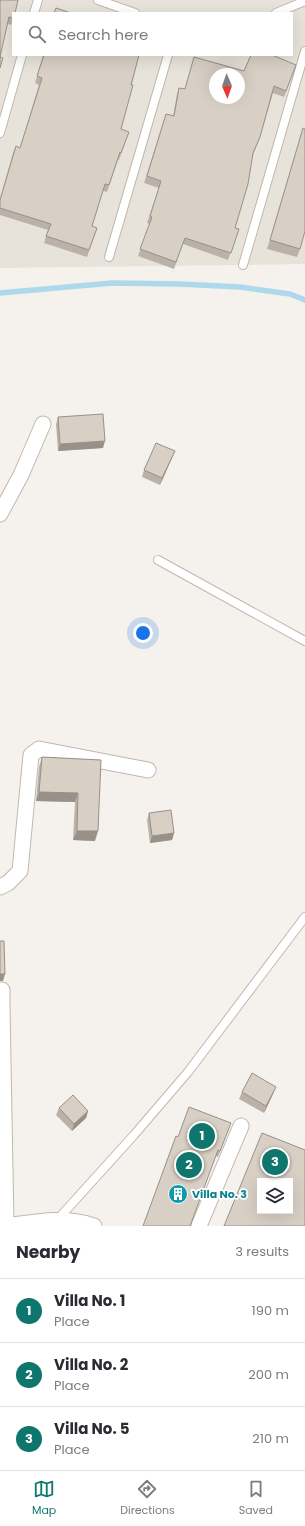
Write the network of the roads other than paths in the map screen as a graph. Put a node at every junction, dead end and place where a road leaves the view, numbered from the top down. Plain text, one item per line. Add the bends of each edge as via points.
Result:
1 (38, 0) edge
2 (98, 0) edge
3 (305, 1) edge
4 (288, 3) edge
5 (34, 12) edge
6 (132, 12) edge
7 (277, 12) edge
8 (305, 52) edge
9 (22, 56) edge
10 (168, 56) edge
11 (0, 133) edge
12 (109, 257) dead end
13 (243, 265) dead end
14 (43, 424) dead end
15 (0, 514) edge
16 (158, 560) dead end
17 (305, 641) edge
18 (148, 770) dead end
19 (0, 887) edge
20 (305, 917) edge
21 (0, 990) edge
22 (241, 1126) dead end
23 (58, 1220) junction
24 (6, 1226) edge
25 (94, 1226) edge
26 (199, 1226) edge

1 - 5 lane
2 - 6 lane
3 - 4 lane
4 - 7 lane
8 - 13 lane
9 - 11 lane
10 - 12 lane
14 - 15 street via 21,475
16 - 17 lane
18 - 19 street via 40,749 31,755 20,871
20 - 23 lane via 188,1072
21 - 24 street
22 - 26 street
23 - 24 street
23 - 25 street via 77,1221

